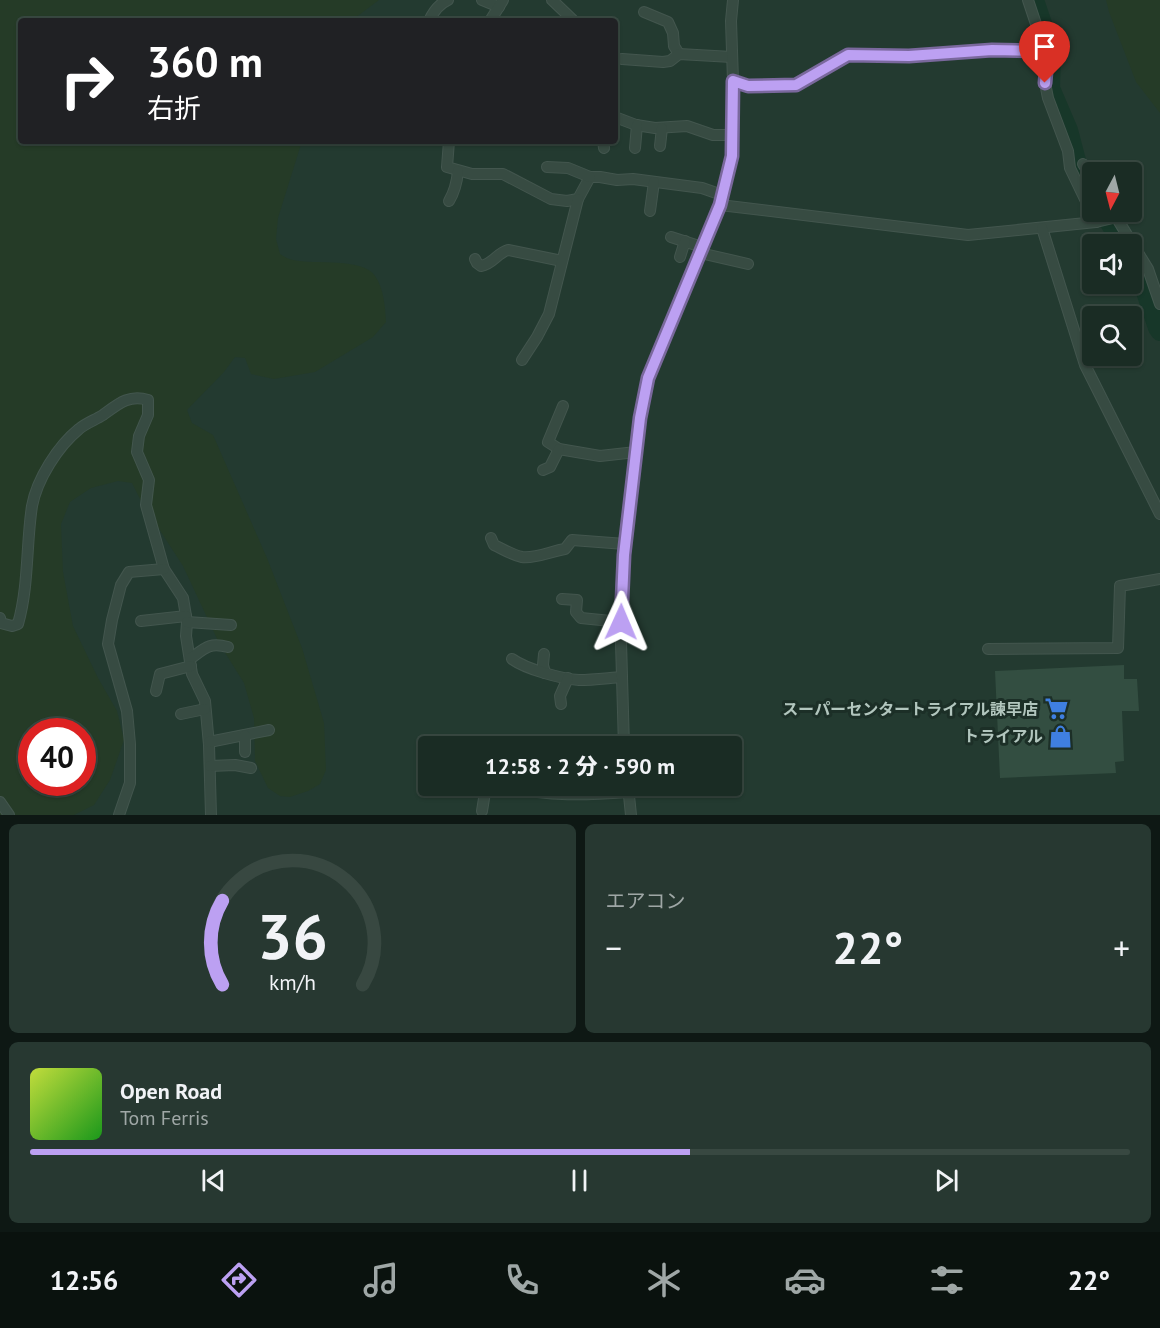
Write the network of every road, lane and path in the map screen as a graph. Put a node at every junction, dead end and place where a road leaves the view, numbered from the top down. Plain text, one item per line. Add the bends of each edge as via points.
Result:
1 (447, 0) edge
2 (482, 0) edge
3 (552, 0) edge
4 (733, 0) edge
5 (1028, 0) edge
6 (501, 3) edge
7 (644, 12) dead end
8 (430, 18) edge
9 (492, 18) edge
10 (571, 18) edge
11 (1045, 51) junction
12 (680, 54) junction
13 (732, 57) junction
14 (622, 59) dead end
15 (733, 81) junction
16 (618, 118) edge
17 (638, 125) junction
18 (662, 128) junction
19 (732, 135) junction
20 (449, 144) edge
21 (660, 146) dead end
22 (635, 148) dead end
23 (547, 167) dead end
24 (458, 171) junction
25 (590, 177) junction
26 (654, 182) junction
27 (1082, 191) edge
28 (578, 199) junction
29 (721, 200) junction
30 (449, 201) dead end
31 (650, 212) dead end
32 (1098, 222) edge
33 (1118, 222) edge
34 (1042, 228) junction
35 (671, 237) dead end
36 (685, 242) junction
37 (701, 250) junction
38 (680, 257) dead end
39 (475, 259) dead end
40 (562, 261) junction
41 (748, 264) dead end
42 (1160, 304) edge
43 (522, 360) dead end
44 (563, 406) dead end
45 (559, 449) junction
46 (636, 452) junction
47 (543, 470) dead end
48 (1160, 514) edge
49 (491, 538) dead end
50 (625, 544) junction
51 (164, 569) junction
52 (1160, 579) edge
53 (562, 599) dead end
54 (0, 618) edge
55 (187, 619) junction
56 (141, 621) dead end
57 (621, 622) junction
58 (231, 626) dead end
59 (228, 647) dead end
60 (988, 649) dead end
61 (544, 654) dead end
62 (512, 659) dead end
63 (190, 663) junction
64 (545, 673) junction
65 (622, 677) junction
66 (568, 678) junction
67 (156, 691) dead end
68 (561, 704) dead end
69 (206, 709) junction
70 (181, 714) dead end
71 (269, 730) dead end
72 (245, 735) junction
73 (624, 736) edge
74 (209, 742) junction
75 (245, 752) dead end
76 (210, 766) junction
77 (251, 768) dead end
78 (484, 796) edge
79 (629, 796) edge
80 (0, 802) edge
81 (482, 811) dead end
82 (9, 815) edge
83 (119, 815) edge
84 (211, 815) edge
85 (631, 815) edge

1 - 8 street
2 - 6 street
3 - 10 street
4 - 13 street
5 - 11 street
6 - 9 street
7 - 12 street via 668,22
11 - 15 street via 848,55 796,85 748,86
11 - 27 street via 1048,98 1068,151 1070,168
12 - 13 street
12 - 14 street via 663,63
13 - 15 street
15 - 19 street
16 - 17 street
17 - 18 street
17 - 22 street
18 - 19 street via 687,126 713,135
18 - 21 street
19 - 29 street via 732,156
20 - 24 street via 447,167
23 - 25 street via 568,168
24 - 28 street via 503,174 551,199
24 - 30 street
25 - 26 street
25 - 28 street
26 - 29 street via 702,188
26 - 31 street
28 - 40 street
29 - 34 street via 968,234
29 - 37 street
32 - 34 street
33 - 42 street via 1148,269
34 - 48 street via 1085,365
35 - 36 street
36 - 37 street
36 - 38 street
37 - 41 street
37 - 46 street via 648,378
39 - 40 street via 481,266 489,265 508,250
40 - 43 street via 549,314
44 - 45 street via 548,442
45 - 46 street via 600,456
45 - 47 street via 550,467
46 - 50 street
49 - 50 street via 494,545 522,557 565,549 572,540
50 - 57 street
51 - 54 street via 146,505 149,480 137,452 148,415 148,400 139,397 123,401 79,429 43,474 33,504 21,614 18,624 12,626 1,623
51 - 55 street via 183,598
51 - 83 street via 129,572 121,585 112,620 108,644 127,711 130,744 130,783
52 - 60 street via 1120,586 1118,648
53 - 57 street via 577,600 576,612 581,618
55 - 56 street
55 - 58 street
55 - 63 street
57 - 65 street
59 - 63 street via 208,647
61 - 64 street
62 - 64 street
63 - 67 street via 160,674
63 - 69 street
64 - 66 street
65 - 66 street
65 - 73 street
66 - 68 street via 560,696
69 - 70 street
69 - 74 street
71 - 72 street
72 - 74 street
72 - 75 street
74 - 76 street
76 - 77 street
76 - 84 street
78 - 81 street
79 - 85 street
80 - 82 street

